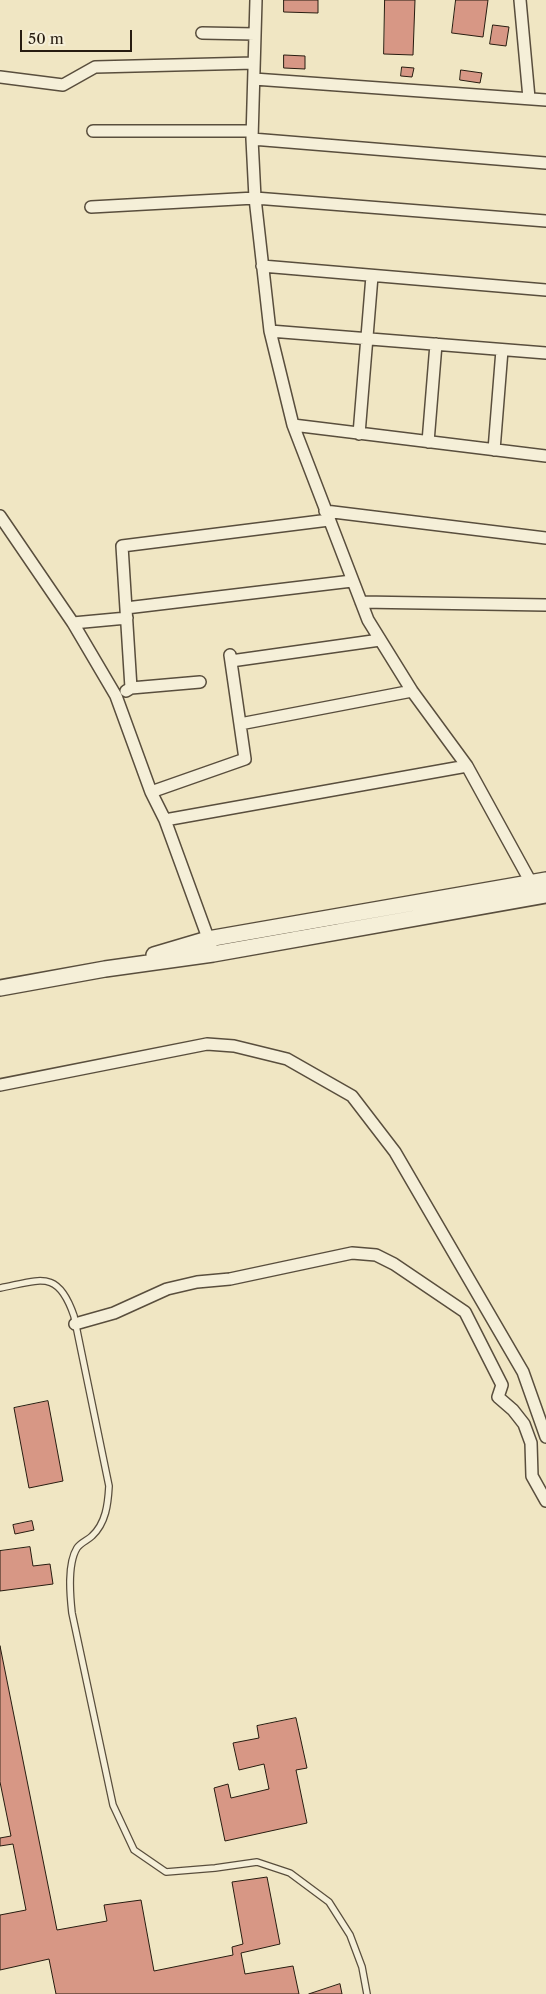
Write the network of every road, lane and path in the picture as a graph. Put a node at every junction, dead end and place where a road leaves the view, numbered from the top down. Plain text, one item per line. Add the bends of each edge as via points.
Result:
1 (256, 0) edge
2 (520, 0) edge
3 (202, 32) dead end
4 (255, 34) junction
5 (254, 63) junction
6 (0, 77) edge
7 (254, 79) junction
8 (529, 98) junction
9 (546, 100) edge
10 (93, 131) dead end
11 (252, 135) junction
12 (546, 163) edge
13 (255, 198) junction
14 (92, 207) dead end
15 (546, 222) edge
16 (262, 266) junction
17 (372, 276) junction
18 (546, 290) edge
19 (270, 331) junction
20 (367, 339) junction
21 (436, 344) junction
22 (502, 350) junction
23 (546, 353) edge
24 (293, 425) junction
25 (359, 434) junction
26 (428, 442) junction
27 (494, 450) junction
28 (546, 456) edge
29 (0, 516) edge
30 (327, 516) junction
31 (546, 538) edge
32 (352, 581) junction
33 (361, 602) junction
34 (546, 605) edge
35 (126, 613) junction
36 (73, 623) junction
37 (380, 640) junction
38 (200, 682) dead end
39 (131, 688) junction
40 (412, 691) junction
41 (116, 696) junction
42 (240, 724) junction
43 (467, 766) junction
44 (151, 792) junction
45 (165, 820) junction
46 (538, 881) edge
47 (543, 895) edge
48 (208, 938) junction
49 (213, 954) junction
50 (105, 969) junction
51 (0, 988) edge
52 (0, 1085) edge
53 (0, 1288) edge
54 (75, 1324) junction
55 (546, 1437) edge
56 (546, 1502) edge
57 (367, 1994) edge

1 - 4 street
2 - 8 street
3 - 4 street
4 - 5 street
5 - 6 street via 95,67 63,85
5 - 7 street
7 - 8 street
7 - 11 street
8 - 9 street
10 - 11 street
11 - 12 street
11 - 13 street
13 - 14 street
13 - 15 street
13 - 16 street
16 - 17 street
16 - 19 street
17 - 18 street
17 - 20 street
19 - 20 street
19 - 24 street
20 - 21 street
20 - 25 street
21 - 22 street
21 - 26 street
22 - 23 street
22 - 27 street
24 - 25 street
24 - 30 street
25 - 26 street
26 - 27 street
27 - 28 street
29 - 36 street
30 - 31 street
30 - 32 street
30 - 35 street via 122,546
32 - 33 street
32 - 35 street
33 - 34 street
33 - 37 street
35 - 36 street
35 - 39 street
36 - 41 street
37 - 40 street
37 - 42 street via 230,658
38 - 39 street
39 - 41 street
40 - 42 street
40 - 43 street
41 - 44 street
42 - 44 street via 245,759
43 - 45 street
43 - 46 street
44 - 45 street
45 - 48 street
46 - 47 street
46 - 48 street
47 - 49 street
48 - 49 street
48 - 50 street
49 - 50 street
50 - 51 street
52 - 55 street via 207,1044 234,1046 287,1059 352,1096 395,1152 523,1372
53 - 54 lane via 33,1281 52,1282 64,1292
54 - 56 street via 197,1282 230,1279 352,1253 376,1255 465,1312 502,1385 498,1397 524,1424 530,1443 532,1476
54 - 57 lane via 109,1486 103,1520 94,1535 77,1548 70,1591 112,1805 134,1850 166,1872 257,1862 290,1873 329,1902 350,1935 362,1967

